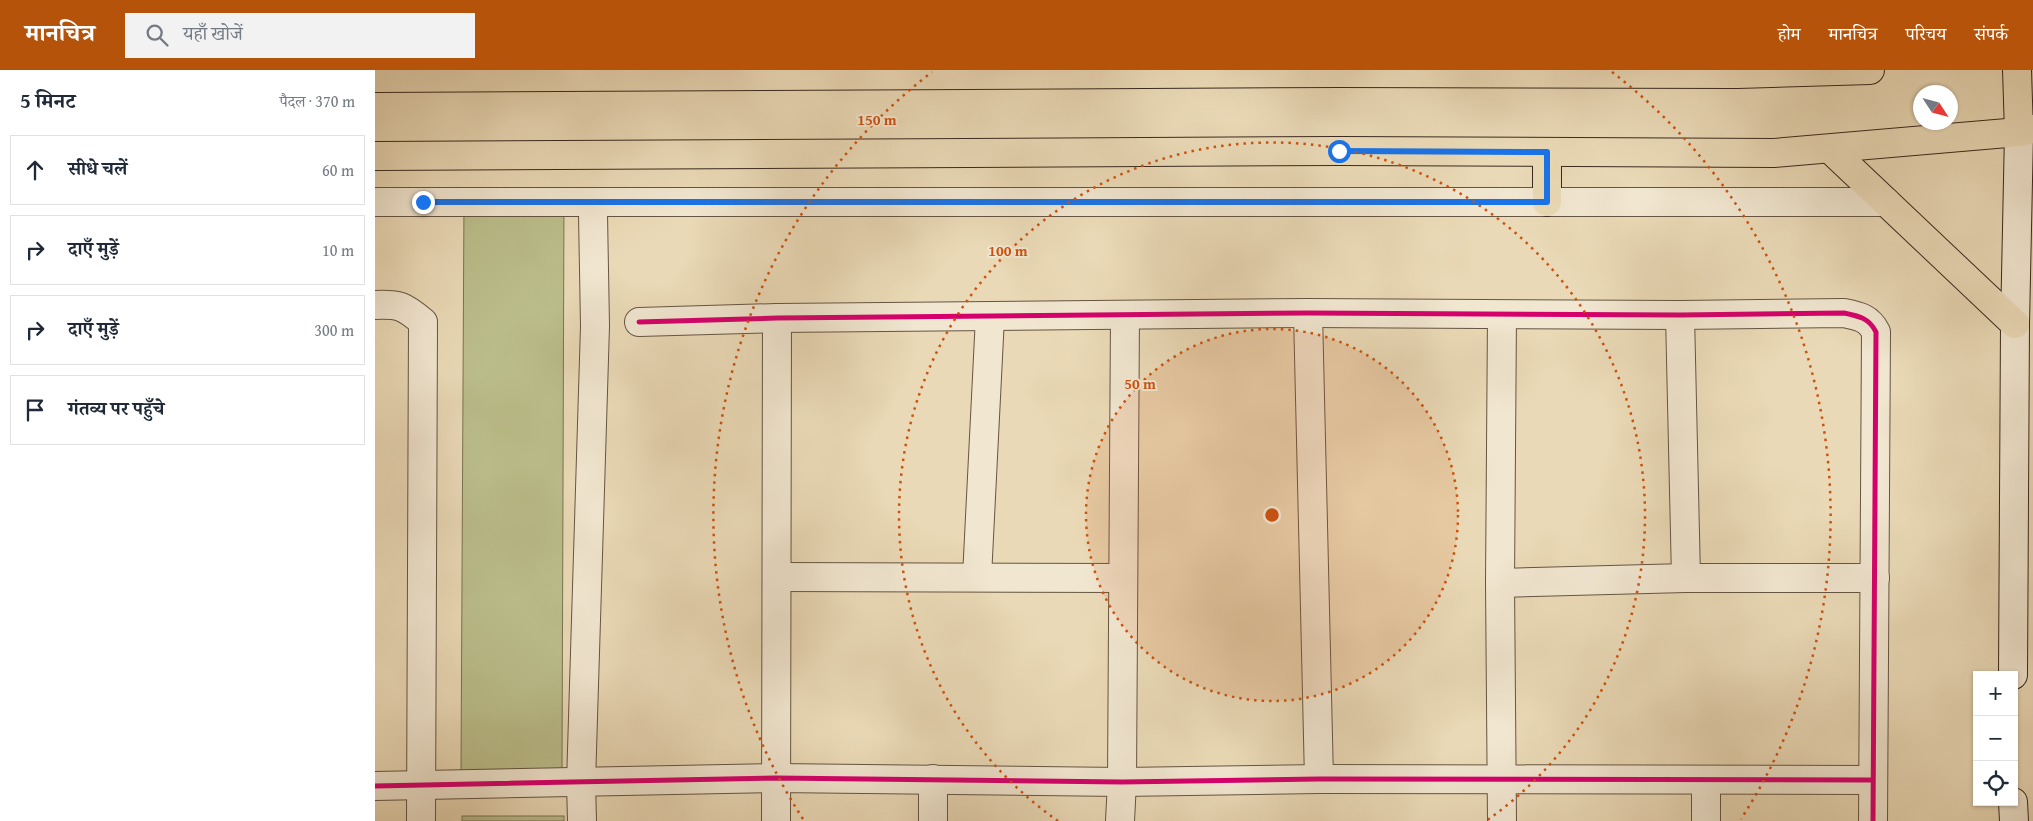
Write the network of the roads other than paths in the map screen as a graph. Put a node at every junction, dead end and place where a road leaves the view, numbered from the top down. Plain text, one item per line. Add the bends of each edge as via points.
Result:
1 (1870, 70) edge
2 (2017, 70) edge
3 (1527, 72) edge
4 (1739, 72) edge
5 (375, 78) edge
6 (2026, 130) edge
7 (1830, 150) junction
8 (1547, 152) junction
9 (375, 156) edge
10 (375, 202) edge
11 (595, 202) junction
12 (1547, 202) junction
13 (1886, 202) junction
14 (375, 305) edge
15 (1308, 313) junction
16 (1125, 315) junction
17 (1502, 315) junction
18 (1680, 315) junction
19 (777, 318) junction
20 (991, 318) junction
21 (639, 322) dead end
22 (2015, 324) junction
23 (778, 577) junction
24 (977, 578) junction
25 (1123, 578) junction
26 (1686, 578) junction
27 (1875, 578) junction
28 (1500, 583) junction
29 (2013, 671) edge
30 (776, 778) junction
31 (933, 779) junction
32 (1319, 779) junction
33 (1503, 779) junction
34 (1706, 780) junction
35 (1873, 780) junction
36 (1122, 782) junction
37 (581, 783) junction
38 (422, 785) junction
39 (375, 786) edge
40 (2013, 806) edge
41 (421, 821) edge
42 (582, 821) edge
43 (776, 821) edge
44 (933, 821) edge
45 (1120, 821) edge
46 (1502, 821) edge
47 (1706, 821) edge
48 (1873, 821) edge
49 (2013, 821) edge

1 - 4 main road
2 - 6 main road
3 - 4 main road
3 - 5 main road
6 - 7 main road
6 - 22 street
7 - 8 main road via 1774,153
7 - 13 main road
8 - 9 main road
8 - 12 main road
10 - 11 street
11 - 12 street
11 - 37 street via 595,326
12 - 13 street
13 - 22 main road
14 - 38 street via 396,304 423,322
15 - 16 street
15 - 17 street
15 - 32 street
16 - 20 street
16 - 25 street
17 - 18 street
17 - 28 street
18 - 26 street
18 - 27 street via 1845,313 1862,316 1873,324 1877,349
19 - 20 street
19 - 21 street
19 - 23 street
20 - 24 street
22 - 29 street
23 - 24 street
23 - 30 street
24 - 25 street
25 - 36 street
26 - 27 street
26 - 28 street
27 - 35 street
28 - 33 street
30 - 31 street
30 - 37 street
30 - 43 street
31 - 36 street
31 - 44 street
32 - 33 street
32 - 36 street
33 - 34 street
33 - 46 street
34 - 35 street
34 - 47 street
35 - 48 street
36 - 45 street
37 - 38 street
37 - 42 street
38 - 39 street
38 - 41 street
40 - 49 street

